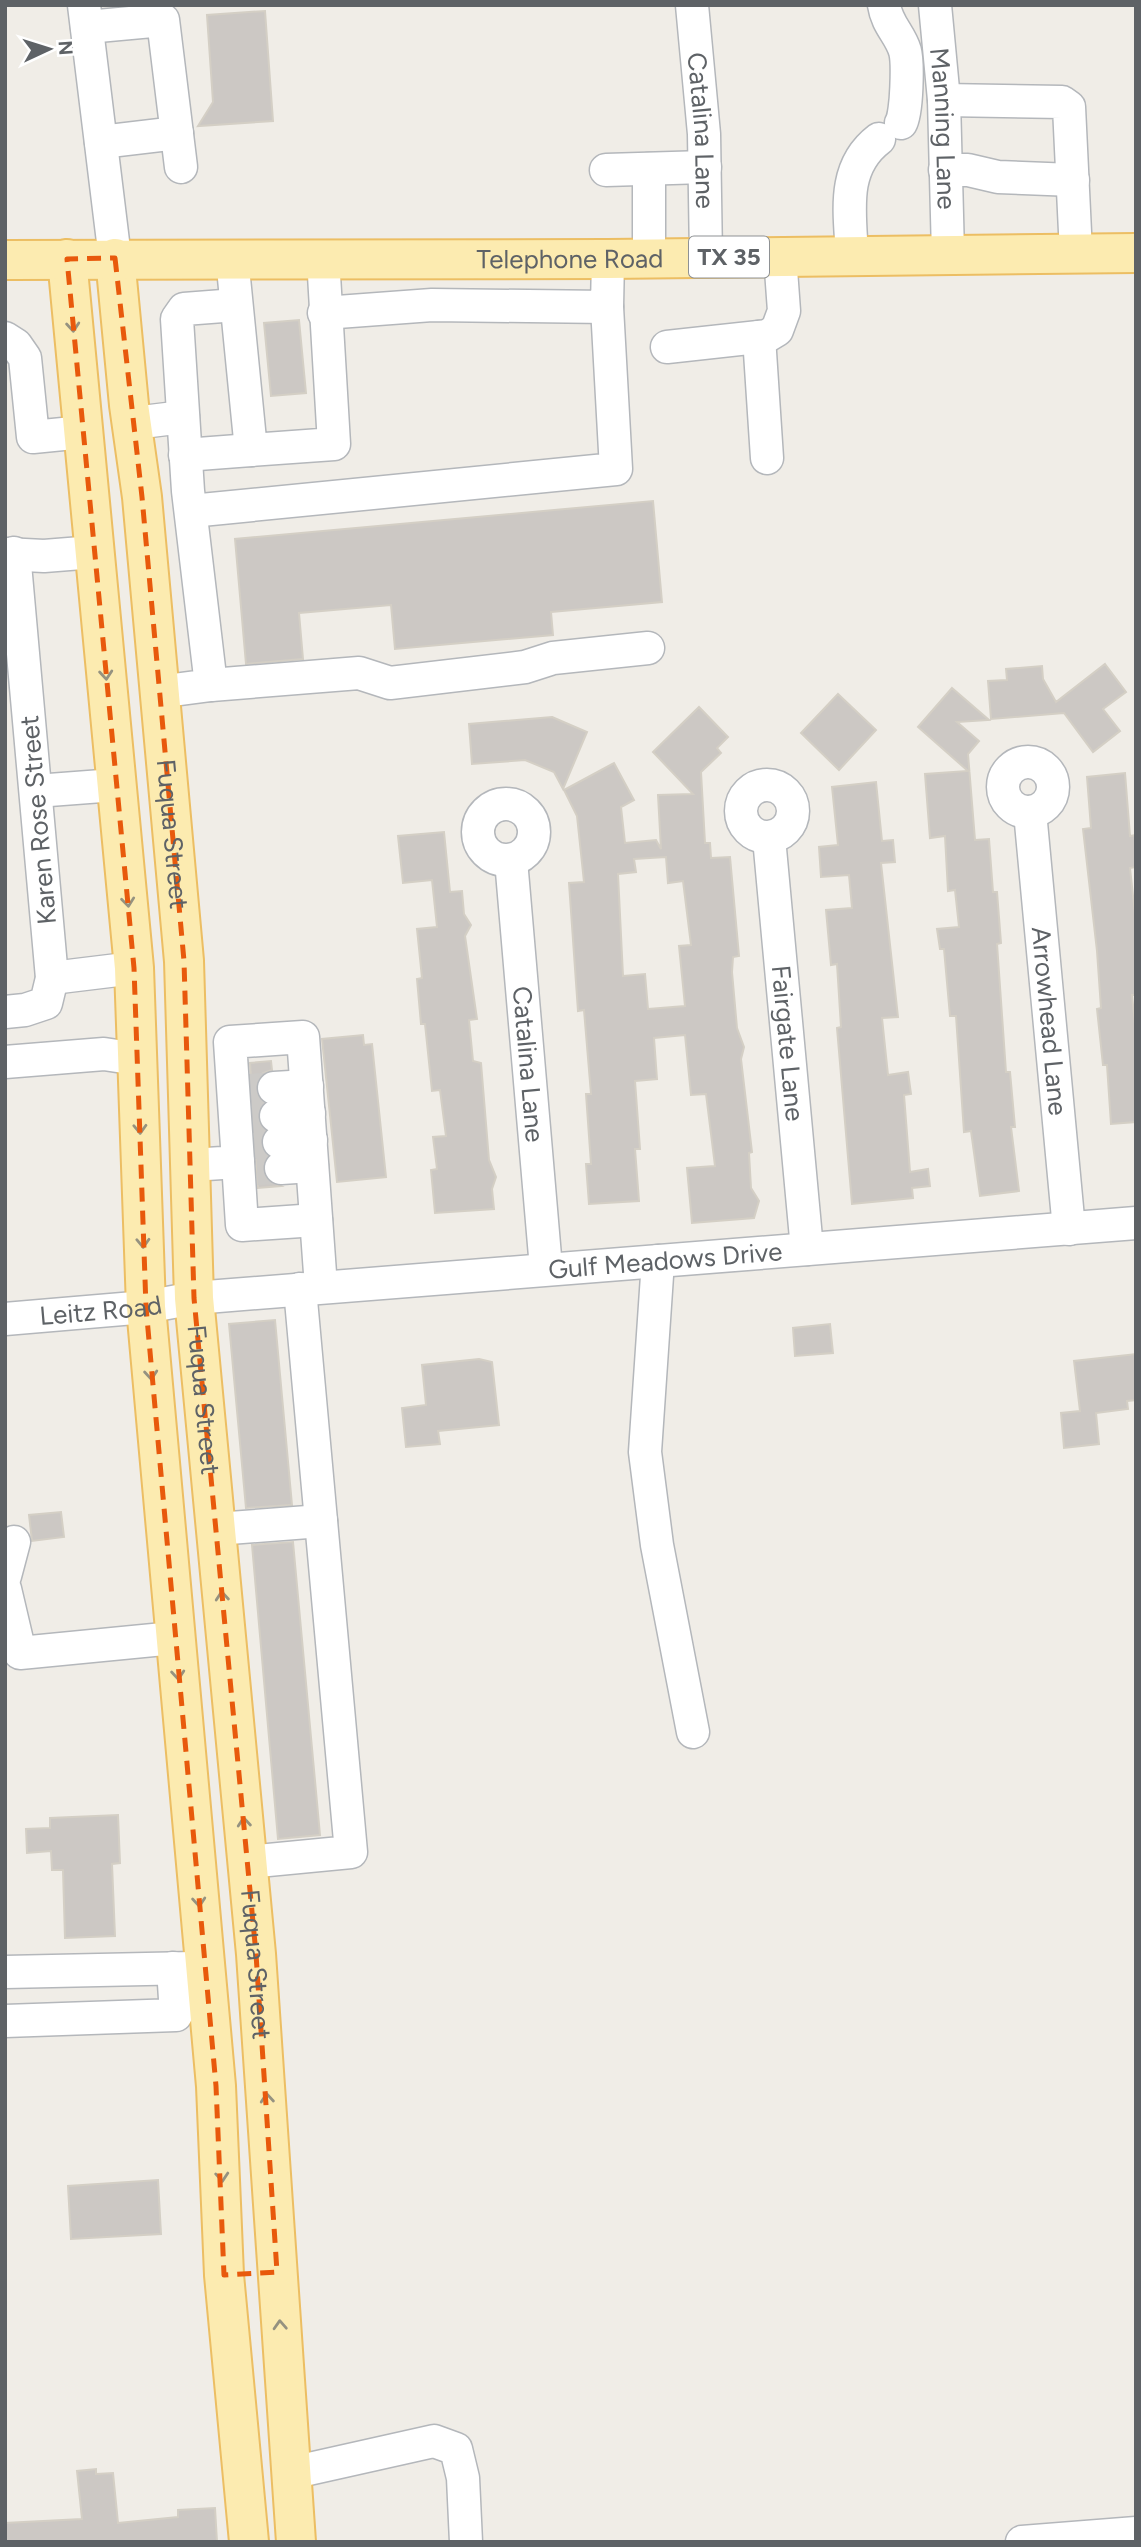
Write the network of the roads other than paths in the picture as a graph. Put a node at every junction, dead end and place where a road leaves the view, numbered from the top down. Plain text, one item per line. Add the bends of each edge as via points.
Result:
1 (692, 5) edge
2 (884, 5) edge
3 (935, 5) edge
4 (162, 12) edge
5 (85, 16) edge
6 (905, 51) junction
7 (939, 54) junction
8 (944, 100) junction
9 (177, 133) junction
10 (101, 142) junction
11 (181, 167) dead end
12 (705, 167) junction
13 (649, 169) junction
14 (606, 170) dead end
15 (945, 170) junction
16 (1073, 180) junction
17 (1076, 253) junction
18 (1136, 253) edge
19 (948, 254) junction
20 (852, 255) junction
21 (780, 256) junction
22 (706, 257) junction
23 (115, 258) junction
24 (232, 258) junction
25 (323, 258) junction
26 (455, 258) junction
27 (649, 258) junction
28 (67, 259) junction
29 (608, 259) junction
30 (5, 260) edge
31 (236, 305) junction
32 (432, 305) junction
33 (607, 307) junction
34 (324, 313) junction
35 (759, 337) junction
36 (5, 338) edge
37 (667, 347) dead end
38 (183, 417) junction
39 (134, 423) junction
40 (83, 432) junction
41 (334, 444) junction
42 (251, 450) junction
43 (186, 455) junction
44 (767, 458) dead end
45 (338, 496) junction
46 (142, 497) junction
47 (190, 501) junction
48 (94, 552) junction
49 (10, 554) edge
50 (152, 621) junction
51 (101, 624) junction
52 (648, 648) dead end
53 (211, 685) junction
54 (158, 692) junction
55 (116, 785) junction
56 (36, 791) junction
57 (1030, 812) dead end
58 (769, 838) dead end
59 (511, 860) dead end
60 (184, 961) junction
61 (134, 968) junction
62 (49, 990) junction
63 (5, 1012) edge
64 (137, 1059) junction
65 (5, 1062) edge
66 (310, 1126) junction
67 (254, 1132) junction
68 (191, 1165) junction
69 (316, 1220) junction
70 (1136, 1223) edge
71 (1069, 1229) junction
72 (807, 1249) junction
73 (659, 1261) junction
74 (546, 1268) junction
75 (310, 1288) junction
76 (194, 1298) junction
77 (146, 1307) junction
78 (5, 1319) edge
79 (321, 1521) junction
80 (216, 1530) junction
81 (14, 1542) dead end
82 (5, 1576) edge
83 (5, 1589) edge
84 (226, 1634) junction
85 (174, 1638) junction
86 (13, 1654) edge
87 (694, 1732) dead end
88 (247, 1862) junction
89 (256, 1954) junction
90 (189, 1968) junction
91 (5, 1972) edge
92 (5, 2021) edge
93 (277, 2272) junction
94 (225, 2275) junction
95 (291, 2473) junction
96 (1136, 2533) edge
97 (250, 2542) edge
98 (296, 2542) edge
99 (466, 2542) edge
100 (1022, 2542) edge

1 - 12 street, Catalina Lane
2 - 6 street via 887,21
3 - 7 street, Manning Lane
4 - 5 street
4 - 9 street
5 - 10 street
6 - 7 street
6 - 20 street via 905,112 857,164 849,192
7 - 8 street, Manning Lane
8 - 15 street, Manning Lane
8 - 16 street via 1062,102 1069,107
9 - 10 street
9 - 11 street
10 - 23 street
12 - 13 street
12 - 22 street, Catalina Lane
13 - 14 street
13 - 27 street
15 - 16 street
15 - 19 street, Manning Lane
16 - 17 street
17 - 18 main road, Telephone Road / TX 35
17 - 19 main road, Telephone Road / TX 35
19 - 20 main road, Telephone Road / TX 35
20 - 21 main road, Telephone Road / TX 35
21 - 22 main road, Telephone Road / TX 35
21 - 35 street via 782,322 777,330
22 - 27 main road, Telephone Road / TX 35
23 - 24 main road, Telephone Road / TX 35
23 - 28 main road, Telephone Road / TX 35
23 - 39 main road, Fuqua Street
24 - 25 main road, Telephone Road / TX 35
24 - 31 street
25 - 26 main road, Telephone Road / TX 35
25 - 34 street
26 - 29 main road, Telephone Road / TX 35
26 - 32 street
27 - 29 main road, Telephone Road / TX 35
28 - 30 main road, Telephone Road / TX 35
28 -> 40 main road, Fuqua Street
29 - 33 street
31 - 38 street via 184,309 177,319
31 - 42 street
32 - 33 street
32 - 34 street
33 - 45 street via 616,469
34 - 41 street
35 - 37 street
35 - 44 street
36 - 40 street via 25,358 33,437
38 - 39 street
38 - 43 street
39 - 46 main road, Fuqua Street
40 - 48 main road, Fuqua Street
41 - 42 street
41 - 45 street
42 - 43 street
43 - 47 street
45 - 47 street
46 - 47 street
46 - 50 main road, Fuqua Street
47 - 53 street
48 - 49 street
48 - 51 main road, Fuqua Street
49 - 56 street, Karen Rose Street
50 - 51 main road
50 - 54 main road, Fuqua Street
51 -> 55 main road, Fuqua Street
52 - 53 street via 390,683 359,673
53 - 54 street
54 - 60 main road, Fuqua Street
55 - 56 street
55 -> 61 main road, Fuqua Street
56 - 62 street, Karen Rose Street
57 - 71 street, Arrowhead Lane
58 - 72 street, Fairgate Lane
59 - 74 street, Catalina Lane
60 - 61 main road
60 - 68 main road, Fuqua Street
61 - 62 street
61 - 64 main road, Fuqua Street
62 - 63 street via 25,1010
64 - 65 street via 104,1054
64 -> 77 main road, Fuqua Street
66 - 67 street
66 - 67 street
66 - 67 street via 303,1037 230,1042
66 - 69 street
67 - 68 street
67 - 69 street via 242,1225
68 - 76 main road, Fuqua Street
69 - 75 street
70 - 71 street, Gulf Meadows Drive
71 - 72 street, Gulf Meadows Drive
72 - 73 street, Gulf Meadows Drive
73 - 74 street, Gulf Meadows Drive
73 - 87 street via 645,1452 657,1545
74 - 75 street, Gulf Meadows Drive
75 - 76 street, Gulf Meadows Drive
75 - 79 street
76 - 77 street, Leitz Road
76 - 80 main road, Fuqua Street
77 - 78 street, Leitz Road
77 -> 85 main road, Fuqua Street
79 - 80 street
79 - 88 street via 351,1852
84 -> 80 main road, Fuqua Street
81 - 82 street
83 - 86 street
84 - 85 main road
88 -> 84 main road, Fuqua Street
85 - 86 street
85 -> 90 main road, Fuqua Street
88 - 89 main road, Fuqua Street
89 - 90 main road
93 -> 89 main road, Fuqua Street
90 - 91 street
90 - 92 street via 176,2015
90 -> 94 main road, Fuqua Street via 224,2204
93 - 94 main road
95 -> 93 main road, Fuqua Street
94 - 97 main road, Fuqua Street
95 - 98 main road, Fuqua Street
95 - 99 street via 434,2441 456,2449 463,2478
96 - 100 street

